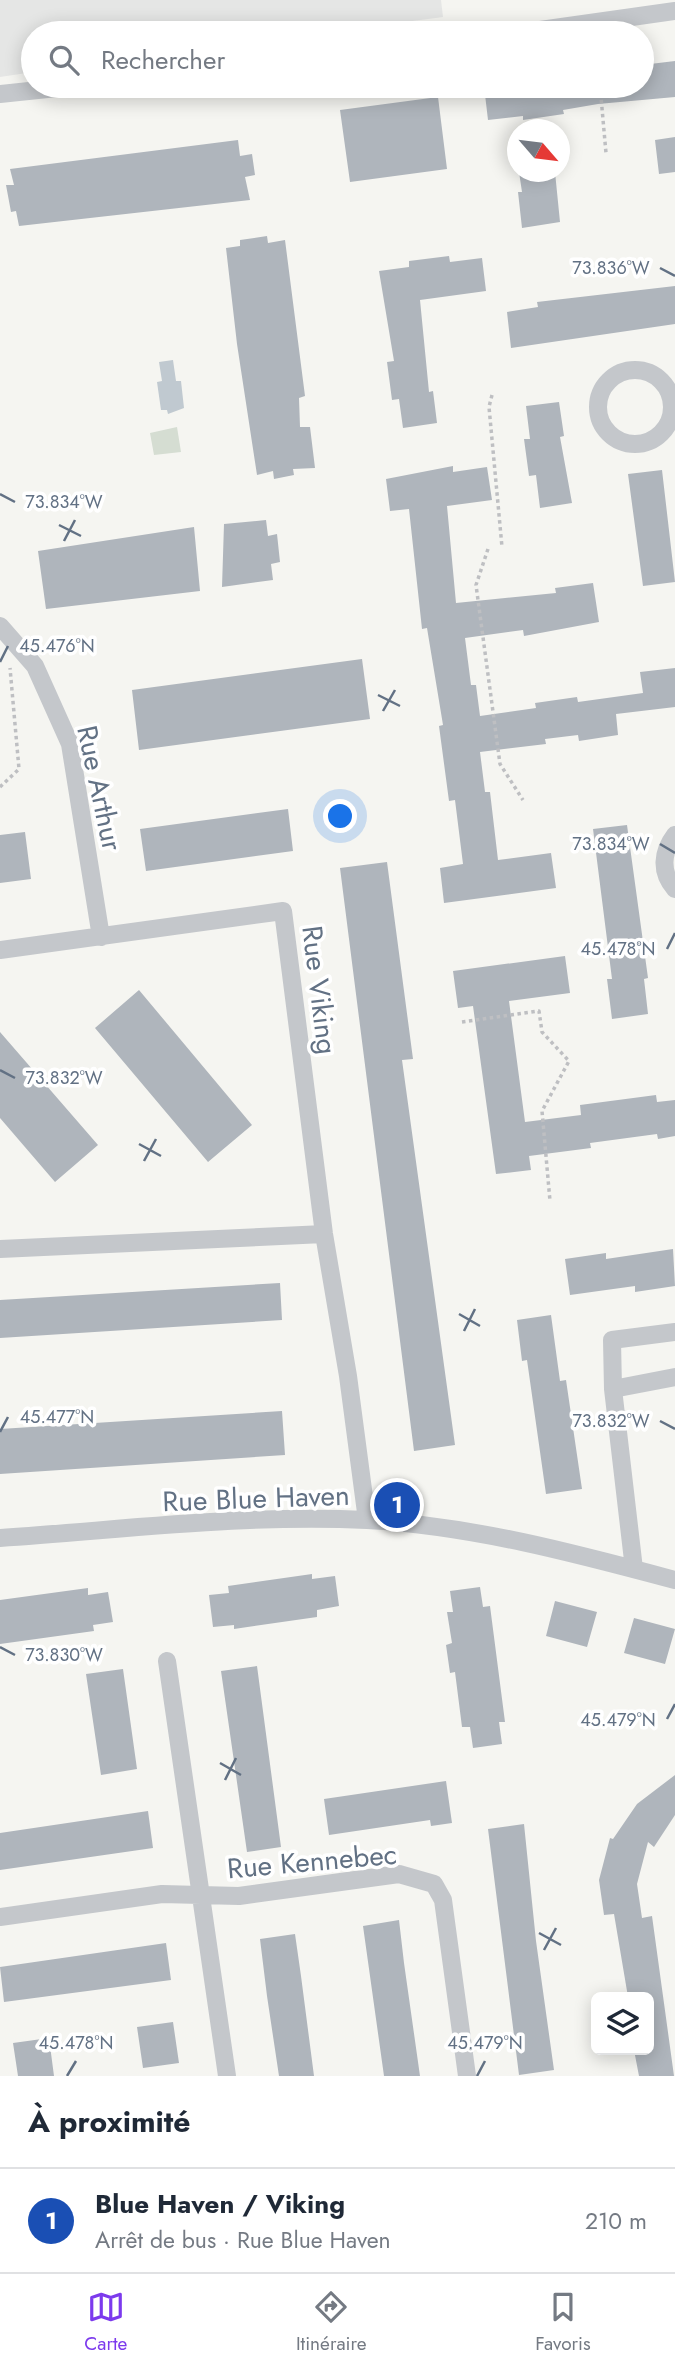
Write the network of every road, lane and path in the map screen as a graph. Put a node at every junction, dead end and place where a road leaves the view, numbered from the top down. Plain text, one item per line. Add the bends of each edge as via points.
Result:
1 (675, 10) edge
2 (600, 21) edge
3 (21, 92) edge
4 (0, 94) edge
5 (601, 98) edge
6 (606, 153) dead end
7 (671, 385) edge
8 (492, 395) dead end
9 (502, 547) dead end
10 (488, 550) dead end
11 (0, 625) edge
12 (9, 663) dead end
13 (0, 787) edge
14 (523, 800) dead end
15 (675, 835) edge
16 (675, 889) edge
17 (101, 937) junction
18 (0, 950) edge
19 (462, 1022) dead end
20 (550, 1201) dead end
21 (324, 1234) junction
22 (0, 1249) edge
23 (675, 1332) edge
24 (675, 1377) edge
25 (613, 1389) junction
26 (367, 1520) junction
27 (0, 1538) edge
28 (634, 1569) junction
29 (675, 1580) edge
30 (167, 1661) dead end
31 (200, 1896) junction
32 (0, 1917) edge
33 (227, 2076) edge
34 (467, 2076) edge

1 - 2 street
3 - 4 street
5 - 6 path
7 - 7 street via 634,369 611,378 598,398 600,422 607,433 629,444 653,440 669,422
8 - 9 path via 489,407
10 - 14 path via 476,584 500,764
11 - 17 street, Rue Arthur via 35,666 69,744
12 - 13 path via 19,769
15 - 16 street via 664,859 665,872
17 - 18 street, Rue Viking
17 - 21 street, Rue Viking via 283,911
19 - 20 path via 538,1011 542,1032 569,1060 542,1111
21 - 22 street
21 - 26 street, Rue Viking
23 - 25 street via 612,1340
24 - 25 street
25 - 28 street
26 - 27 street, Rue Blue Haven via 254,1521
26 - 28 street, Rue Blue Haven via 532,1543
28 - 29 street, Rue Blue Haven
30 - 31 street
31 - 32 street, Rue Kennebec via 162,1894
31 - 33 street
31 - 34 street, Rue Kennebec via 239,1896 399,1874 434,1884 443,1900

